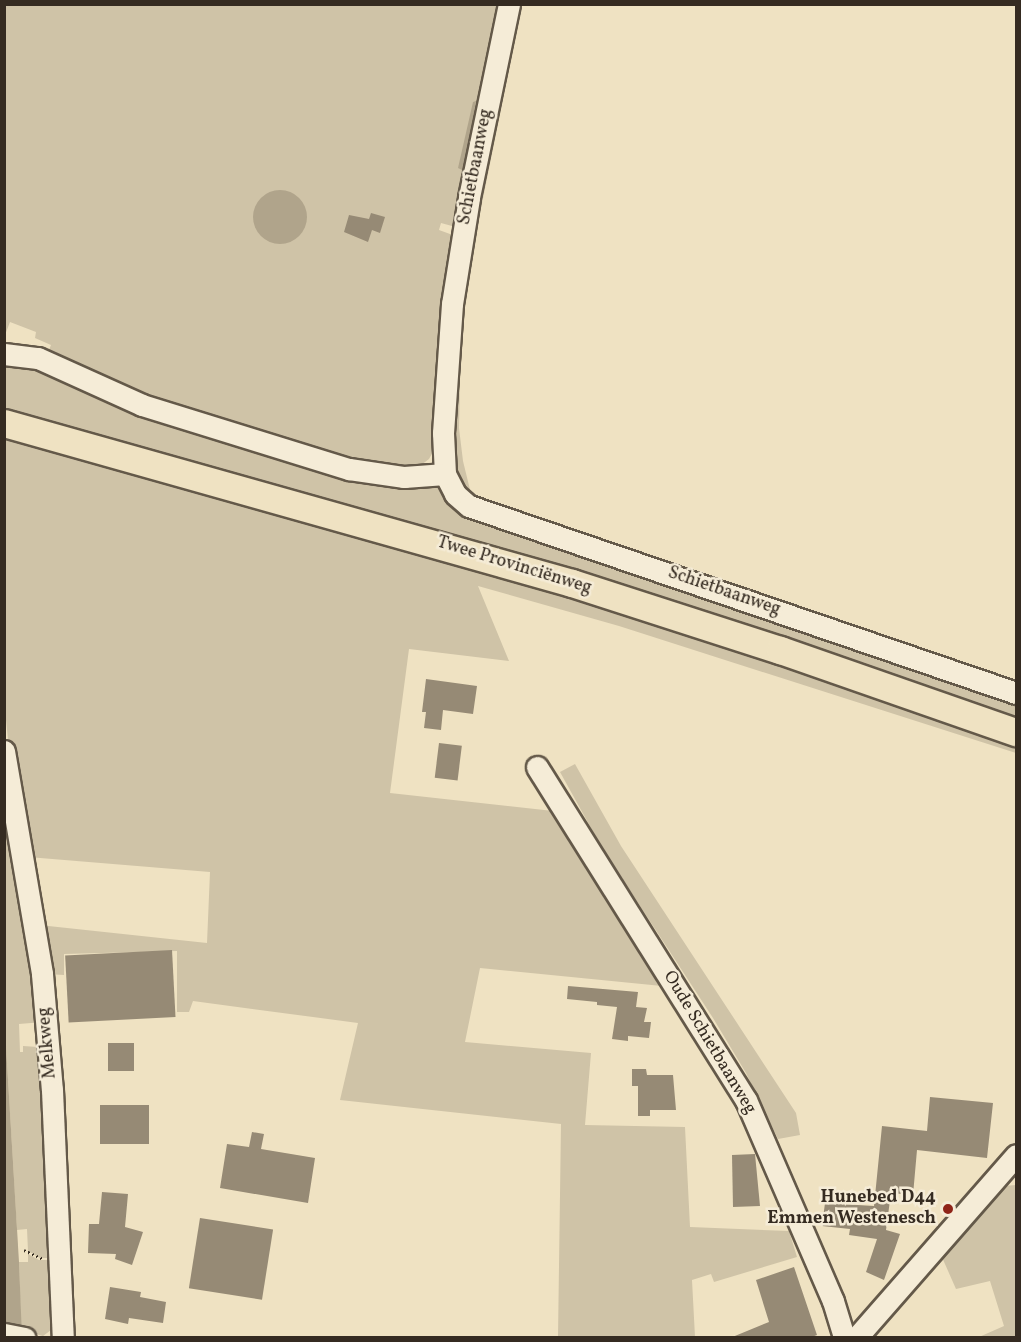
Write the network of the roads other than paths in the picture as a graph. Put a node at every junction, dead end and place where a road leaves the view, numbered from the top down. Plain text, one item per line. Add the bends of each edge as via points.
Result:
1 (509, 4) edge
2 (4, 354) edge
3 (5, 424) edge
4 (445, 474) junction
5 (1017, 693) edge
6 (1017, 732) edge
7 (4, 751) edge
8 (537, 767) dead end
9 (1017, 1155) edge
10 (4, 1334) edge
11 (25, 1338) edge
12 (63, 1338) edge
13 (844, 1338) edge
14 (856, 1338) edge

1 - 4 street, Schietbaanweg via 469,198 452,304 443,433
2 - 4 street via 38,358 142,405 349,469 387,476
3 - 6 main road, Twee Provinciënweg via 572,583 759,642
4 - 5 street, Schietbaanweg via 455,494 469,506
7 - 12 street, Melkweg via 42,974 52,1090
8 - 13 street, Oude Schietbaanweg via 746,1100 833,1301
9 - 14 street
10 - 11 street

